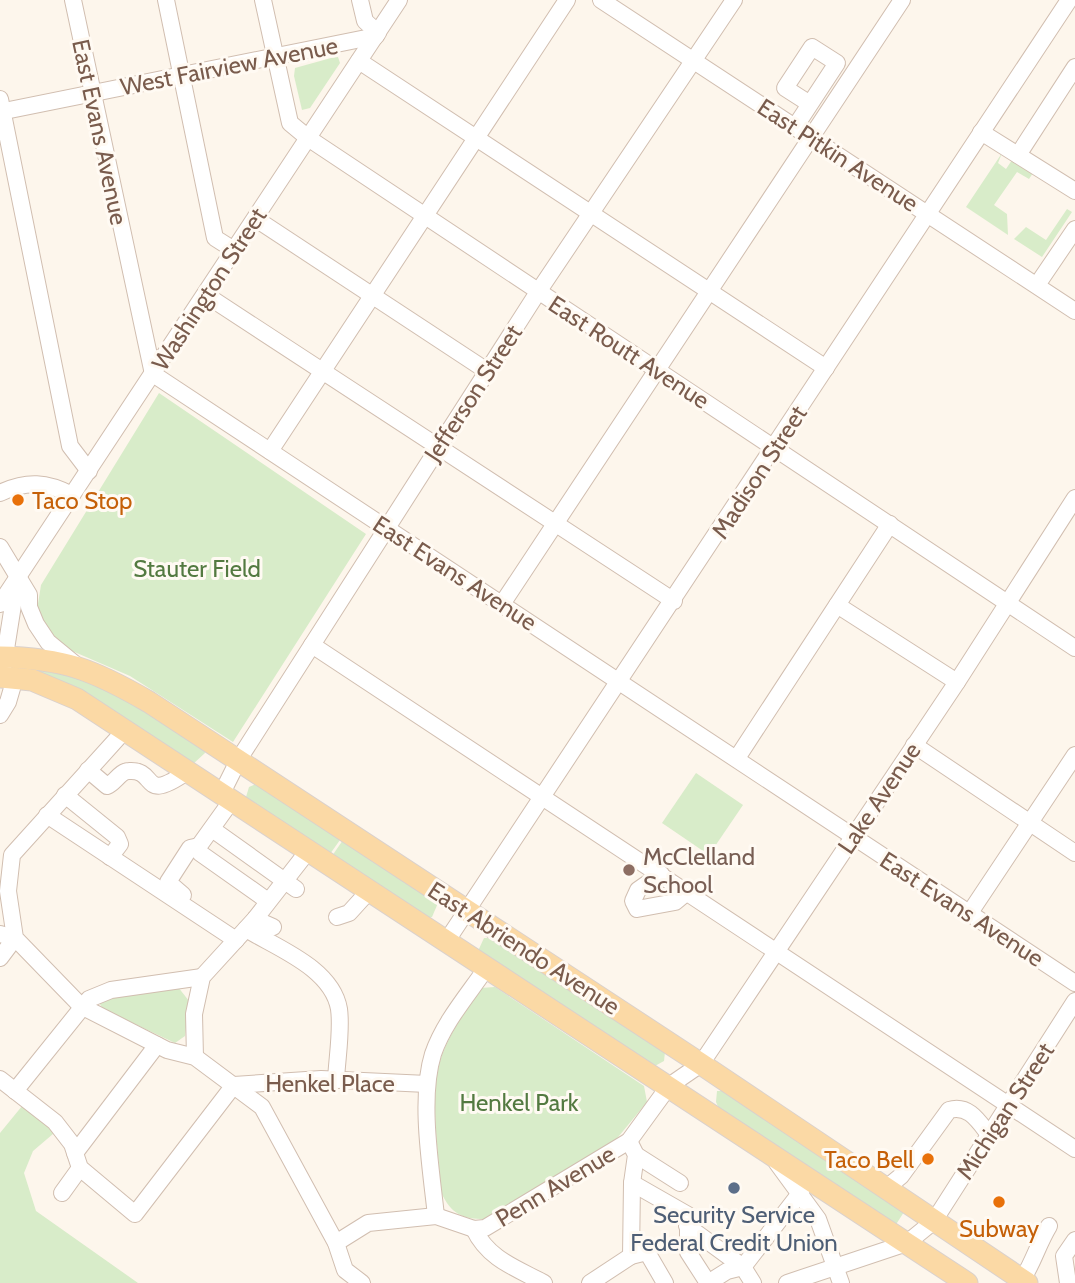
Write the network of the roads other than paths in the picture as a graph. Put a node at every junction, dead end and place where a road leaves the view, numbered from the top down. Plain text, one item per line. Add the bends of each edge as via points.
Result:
1 (73, 0) edge
2 (166, 0) edge
3 (263, 0) edge
4 (360, 0) edge
5 (400, 0) edge
6 (567, 0) edge
7 (601, 0) edge
8 (734, 0) edge
9 (902, 0) edge
10 (1069, 0) edge
11 (377, 35) junction
12 (275, 56) junction
13 (359, 61) junction
14 (694, 61) junction
15 (1075, 67) edge
16 (181, 75) junction
17 (92, 93) junction
18 (810, 104) dead end
19 (1, 107) edge
20 (795, 127) junction
21 (981, 132) junction
22 (309, 138) junction
23 (477, 138) junction
24 (811, 138) junction
25 (1017, 155) junction
26 (1075, 191) edge
27 (926, 213) junction
28 (591, 214) junction
29 (424, 216) junction
30 (256, 219) junction
31 (1075, 229) edge
32 (234, 250) junction
33 (1037, 285) junction
34 (709, 291) junction
35 (538, 292) junction
36 (205, 295) junction
37 (372, 295) junction
38 (1075, 311) edge
39 (826, 368) junction
40 (657, 370) junction
41 (487, 371) junction
42 (324, 372) junction
43 (153, 374) junction
44 (438, 447) junction
45 (775, 447) junction
46 (270, 451) junction
47 (89, 471) junction
48 (0, 493) edge
49 (72, 495) junction
50 (1075, 498) edge
51 (556, 524) junction
52 (890, 524) junction
53 (386, 527) junction
54 (0, 547) edge
55 (18, 577) junction
56 (674, 601) junction
57 (1007, 603) junction
58 (0, 604) edge
59 (502, 604) junction
60 (837, 605) junction
61 (312, 645) junction
62 (1075, 648) edge
63 (76, 665) junction
64 (4, 669) edge
65 (621, 682) junction
66 (957, 682) junction
67 (0, 715) edge
68 (125, 730) junction
69 (148, 745) junction
70 (914, 745) junction
71 (1075, 755) edge
72 (737, 758) junction
73 (239, 760) junction
74 (88, 770) junction
75 (188, 771) junction
76 (138, 774) junction
77 (65, 795) junction
78 (227, 796) junction
79 (543, 797) junction
80 (47, 815) junction
81 (1031, 824) junction
82 (212, 829) junction
83 (852, 837) junction
84 (200, 849) junction
85 (6, 851) edge
86 (307, 851) junction
87 (1075, 853) edge
88 (110, 857) junction
89 (660, 874) junction
90 (290, 885) junction
91 (369, 891) junction
92 (687, 892) junction
93 (268, 901) junction
94 (467, 910) junction
95 (970, 914) junction
96 (337, 916) dead end
97 (273, 927) dead end
98 (245, 931) junction
99 (7, 936) edge
100 (446, 942) junction
101 (777, 951) junction
102 (0, 958) edge
103 (487, 967) junction
104 (202, 977) junction
105 (1075, 983) edge
106 (1075, 1001) edge
107 (81, 1006) junction
108 (157, 1045) junction
109 (195, 1057) junction
110 (701, 1064) junction
111 (0, 1079) edge
112 (336, 1080) junction
113 (427, 1084) junction
114 (234, 1085) junction
115 (669, 1086) junction
116 (15, 1091) junction
117 (1009, 1105) junction
118 (990, 1136) junction
119 (633, 1148) junction
120 (1075, 1149) edge
121 (771, 1157) junction
122 (78, 1161) junction
123 (632, 1183) junction
124 (680, 1183) dead end
125 (885, 1189) junction
126 (801, 1192) junction
127 (62, 1193) dead end
128 (436, 1216) junction
129 (688, 1221) junction
130 (934, 1221) junction
131 (1049, 1226) dead end
132 (474, 1229) junction
133 (1075, 1240) edge
134 (336, 1243) junction
135 (907, 1243) junction
136 (631, 1256) junction
137 (837, 1266) junction
138 (743, 1267) junction
139 (816, 1278) edge
140 (1025, 1281) edge
141 (790, 1282) edge
142 (362, 1283) edge
143 (544, 1283) edge
144 (590, 1283) edge
145 (665, 1283) edge
146 (708, 1283) edge
147 (753, 1283) edge
148 (841, 1283) edge
149 (967, 1283) edge
150 (1068, 1283) edge

1 - 17 street, East Evans Avenue
2 - 16 street
3 - 12 street, East Routt Avenue
4 - 11 street via 365,22
5 - 11 street, Washington Street
6 - 23 street
7 - 14 street, East Pitkin Avenue
8 - 14 street, Jefferson Street
9 - 24 street
10 - 21 street, Madison Street
11 - 12 street, West Fairview Avenue
11 - 13 street, Washington Street
12 - 16 street, West Fairview Avenue
12 - 22 street, East Routt Avenue via 290,123
13 - 22 street, Washington Street
13 - 23 street
14 - 20 street, East Pitkin Avenue
14 - 28 street, Jefferson Street
15 - 25 street
16 - 17 street, West Fairview Avenue
16 - 32 street via 215,238
17 - 19 street, West Fairview Avenue
17 - 43 street, East Evans Avenue
18 - 20 street
19 - 47 street via 70,446
20 - 24 street, East Pitkin Avenue
21 - 25 street
21 - 27 street, Madison Street
22 - 29 street, East Routt Avenue
22 - 30 street, Washington Street
23 - 28 street
23 - 29 street
24 - 27 street, East Pitkin Avenue
24 - 34 street
25 - 26 street
27 - 33 street, East Pitkin Avenue
27 - 39 street, Madison Street
28 - 34 street
28 - 35 street, Jefferson Street
29 - 35 street, East Routt Avenue
29 - 37 street
30 - 32 street, Washington Street
30 - 37 street
31 - 33 street
32 - 36 street, Washington Street
33 - 38 street, East Pitkin Avenue
34 - 39 street
34 - 40 street
35 - 40 street, East Routt Avenue
35 - 41 street, Jefferson Street
36 - 42 street
36 - 43 street, Washington Street
37 - 41 street
37 - 42 street
39 - 45 street, Madison Street
40 - 45 street, East Routt Avenue
40 - 51 street
41 - 44 street, Jefferson Street
42 - 44 street
42 - 46 street
43 - 46 street, East Evans Avenue
43 - 47 street, Washington Street
44 - 51 street
44 - 53 street, Jefferson Street
45 - 52 street, East Routt Avenue
45 - 56 street, Madison Street
46 - 53 street, East Evans Avenue
47 - 49 street, Washington Street
48 - 49 street via 44,483
49 - 55 street, Washington Street
50 - 57 street, Lake Avenue
51 - 56 street
51 - 59 street
52 - 57 street, East Routt Avenue
52 - 60 street
53 - 59 street, East Evans Avenue
53 - 61 street, Jefferson Street
54 - 55 street
55 - 58 street, Washington Street
55 - 63 street via 29,595 36,624 48,642
55 - 64 street
56 - 65 street, Madison Street
57 - 62 street, East Routt Avenue
57 - 66 street, Lake Avenue
59 - 65 street, East Evans Avenue
60 - 66 street
60 - 72 street
61 - 73 street, Jefferson Street
61 - 79 street
63 - 64 main road, East Abriendo Avenue
63 - 73 main road, East Abriendo Avenue via 149,702
64 - 67 street via 8,702
64 - 68 main road, East Abriendo Avenue via 77,699
65 - 72 street, East Evans Avenue
65 - 79 street, Madison Street
66 - 70 street, Lake Avenue
68 - 69 main road, East Abriendo Avenue
68 - 74 street
69 - 75 main road, East Abriendo Avenue
69 - 76 street
70 - 81 street
70 - 83 street, Lake Avenue
71 - 81 street
72 - 83 street, East Evans Avenue
73 - 78 street, Jefferson Street
73 - 94 main road, East Abriendo Avenue
74 - 76 street via 107,786 125,771
74 - 77 street
75 - 76 street via 165,787
75 - 78 main road, East Abriendo Avenue
77 - 80 street
77 - 88 street via 117,837 120,844
78 - 82 street, Jefferson Street
78 - 86 main road, East Abriendo Avenue
79 - 89 street
79 - 94 street, Madison Street
80 - 85 street
80 - 88 street
81 - 87 street
81 - 95 street
82 - 84 street, Jefferson Street
82 - 90 street
83 - 95 street, East Evans Avenue
83 - 101 street, Lake Avenue
84 - 93 street
84 - 98 street, Jefferson Street via 190,848 169,886
85 - 99 street
86 - 90 street
86 - 91 main road, East Abriendo Avenue
88 - 98 street
89 - 92 street
89 - 92 street via 635,893 637,909 675,902
90 - 93 street
91 - 96 street via 349,913
91 - 100 main road, East Abriendo Avenue
92 - 101 street
93 - 98 street
94 - 100 street, Madison Street
94 - 110 main road, East Abriendo Avenue
95 - 105 street, East Evans Avenue
97 - 98 street
98 - 104 street
98 - 112 street via 317,972 330,988 339,1008
99 - 102 street
99 - 107 street
100 - 103 main road, East Abriendo Avenue
101 - 110 street, Lake Avenue
101 - 117 street
103 - 113 street via 450,1021 434,1053
103 - 115 main road, East Abriendo Avenue
104 - 107 street via 111,990
104 - 109 street via 194,1014
106 - 117 street, Michigan Street
107 - 108 street
107 - 116 street
108 - 109 street
108 - 122 street
109 - 114 street
110 - 115 street, Lake Avenue
110 - 125 main road, East Abriendo Avenue
111 - 116 street
112 - 113 street, Henkel Place
112 - 114 street, Henkel Place
113 - 128 street
114 - 122 street via 135,1214
114 - 134 street via 262,1107
115 - 119 street, Penn Avenue
115 - 121 main road, East Abriendo Avenue
116 - 122 street via 55,1122
117 - 118 street, Michigan Street
117 - 120 street
118 - 125 street via 968,1111 949,1110 901,1176
118 - 130 street, Michigan Street
119 - 123 street
119 - 124 street
119 - 132 street, Penn Avenue via 485,1228
121 - 126 street
121 - 135 main road, East Abriendo Avenue
122 - 127 street
123 - 129 street
123 - 136 street
125 - 130 main road, East Abriendo Avenue
126 - 137 street
126 - 138 street
128 - 132 street, Penn Avenue
128 - 134 street, Penn Avenue via 368,1223
129 - 138 street
129 - 146 street via 688,1252
130 - 135 street, Michigan Street
130 - 140 main road, East Abriendo Avenue
131 - 140 street via 1035,1247 1035,1260
132 - 143 street via 491,1255
133 - 150 street via 1064,1256
134 - 142 street via 345,1270
135 - 137 street
135 - 149 main road, East Abriendo Avenue
136 - 144 street
136 - 145 street via 647,1252
137 - 139 street
137 - 148 street
138 - 146 street
138 - 147 street
139 - 141 street

